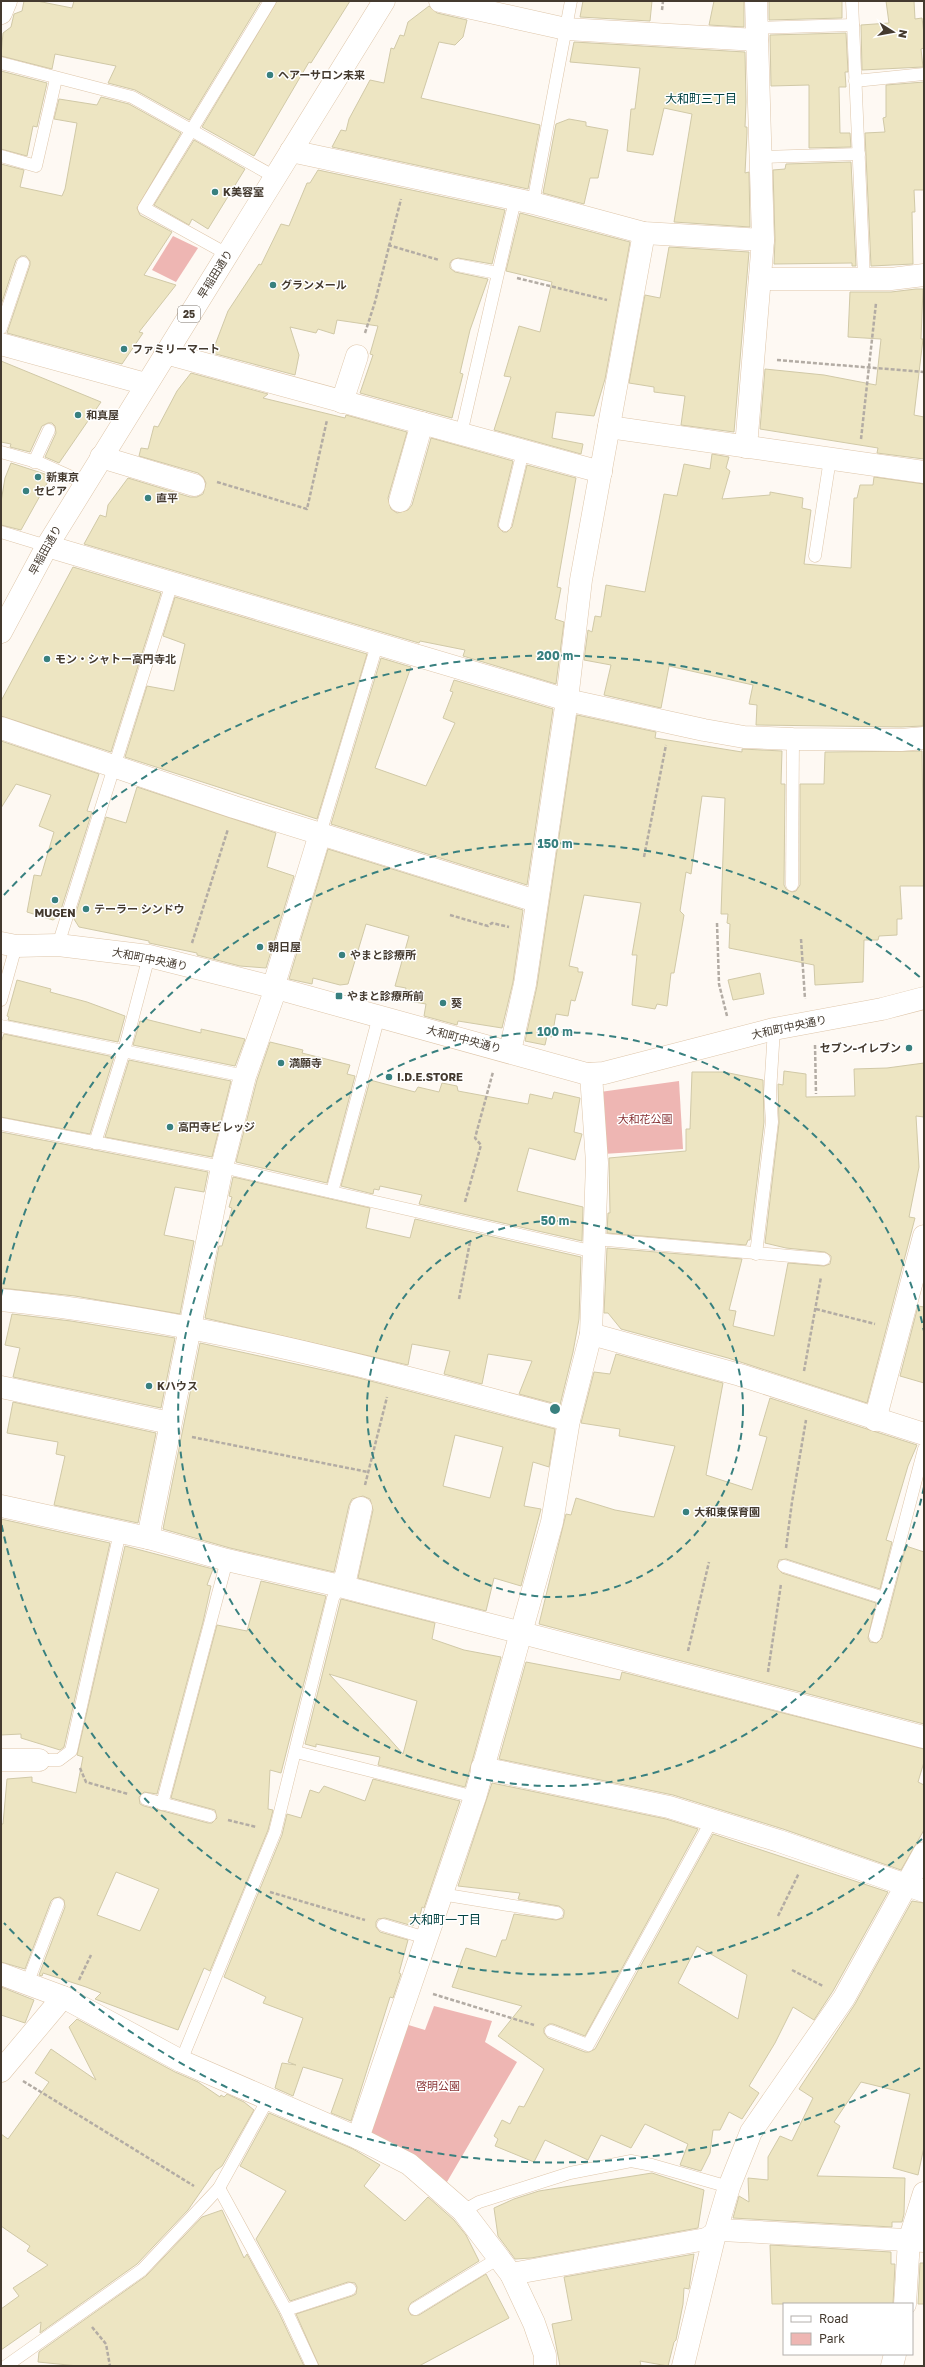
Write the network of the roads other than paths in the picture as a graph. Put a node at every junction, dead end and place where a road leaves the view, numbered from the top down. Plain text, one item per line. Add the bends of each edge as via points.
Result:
1 (6, 1) edge
2 (270, 1) edge
3 (384, 1) edge
4 (440, 1) edge
5 (571, 1) edge
6 (756, 1) edge
7 (852, 1) edge
8 (1, 13) edge
9 (853, 25) junction
10 (566, 29) junction
11 (757, 34) junction
12 (1, 63) edge
13 (924, 74) edge
14 (56, 79) junction
15 (855, 80) junction
16 (192, 130) junction
17 (291, 152) junction
18 (859, 154) junction
19 (1, 156) edge
20 (761, 157) junction
21 (275, 176) junction
22 (524, 202) junction
23 (644, 232) junction
24 (763, 240) junction
25 (227, 254) junction
26 (23, 264) dead end
27 (457, 264) road end
28 (498, 273) junction
29 (924, 276) edge
30 (871, 278) junction
31 (760, 279) junction
32 (1, 328) edge
33 (1, 344) edge
34 (165, 353) junction
35 (357, 356) road end
36 (146, 384) junction
37 (337, 400) junction
38 (422, 424) junction
39 (609, 427) junction
40 (49, 430) dead end
41 (461, 434) junction
42 (746, 447) junction
43 (523, 451) junction
44 (1, 452) edge
45 (101, 457) junction
46 (830, 459) junction
47 (34, 462) junction
48 (601, 472) junction
49 (924, 472) edge
50 (85, 483) junction
51 (194, 485) road end
52 (400, 501) dead end
53 (505, 525) dead end
54 (1, 532) edge
55 (46, 546) junction
56 (815, 556) dead end
57 (172, 583) junction
58 (1, 632) edge
59 (377, 645) junction
60 (567, 700) junction
61 (1, 728) edge
62 (924, 738) edge
63 (793, 739) junction
64 (114, 765) junction
65 (320, 834) junction
66 (792, 885) dead end
67 (536, 901) junction
68 (8, 945) edge
69 (58, 945) junction
70 (149, 956) junction
71 (275, 988) junction
72 (924, 998) edge
73 (1, 1000) edge
74 (379, 1016) junction
75 (1, 1026) edge
76 (774, 1029) junction
77 (505, 1050) junction
78 (124, 1051) junction
79 (591, 1074) junction
80 (245, 1076) junction
81 (1, 1124) edge
82 (95, 1143) junction
83 (222, 1167) junction
84 (332, 1192) junction
85 (924, 1236) edge
86 (595, 1245) junction
87 (756, 1254) junction
88 (824, 1259) road end
89 (1, 1300) edge
90 (190, 1328) junction
91 (590, 1334) junction
92 (1, 1387) edge
93 (569, 1420) junction
94 (875, 1420) junction
95 (169, 1428) junction
96 (924, 1434) edge
97 (924, 1448) edge
98 (1, 1506) edge
99 (360, 1508) road end
100 (120, 1532) junction
101 (148, 1538) junction
102 (227, 1560) junction
103 (784, 1566) dead end
104 (340, 1586) junction
105 (884, 1598) junction
106 (522, 1633) junction
107 (875, 1636) dead end
108 (924, 1737) edge
109 (296, 1752) junction
110 (1, 1760) edge
111 (39, 1760) joint
112 (482, 1768) junction
113 (475, 1797) junction
114 (146, 1799) road end
115 (162, 1804) junction
116 (210, 1816) road end
117 (712, 1820) junction
118 (924, 1853) edge
119 (915, 1888) edge
120 (441, 1894) junction
121 (58, 1904) dead end
122 (557, 1913) dead end
123 (383, 1926) road end
124 (426, 1938) junction
125 (1, 1974) edge
126 (28, 1984) junction
127 (63, 1997) junction
128 (551, 2031) road end
129 (181, 2061) junction
130 (2, 2070) edge
131 (268, 2099) junction
132 (358, 2138) junction
133 (729, 2187) junction
134 (215, 2192) junction
135 (924, 2193) edge
136 (463, 2211) junction
137 (714, 2234) junction
138 (917, 2241) edge
139 (505, 2266) junction
140 (350, 2288) dead end
141 (905, 2303) edge
142 (286, 2310) junction
143 (415, 2310) dead end
144 (895, 2355) edge
145 (6, 2366) edge
146 (312, 2366) edge
147 (544, 2366) edge
148 (683, 2366) edge
149 (892, 2366) edge

1 - 8 street
2 - 16 lane
3 - 17 street, 早稲田通り / 25
4 - 10 street
5 - 10 lane
6 - 11 street
7 - 9 lane
9 - 11 lane
9 - 15 lane
10 - 11 street
10 - 22 lane
11 - 20 street
12 - 14 lane
13 - 15 lane
14 - 16 lane via 132,97
14 - 19 lane via 36,166
15 - 18 lane
16 - 21 lane
16 - 25 lane via 144,208
17 - 21 street, 早稲田通り / 25
17 - 22 street
18 - 20 lane
18 - 30 lane
20 - 24 street
21 - 25 street, 早稲田通り / 25
22 - 23 street
22 - 28 lane
23 - 24 street
23 - 39 street
24 - 31 street
25 - 34 street, 早稲田通り / 25
26 - 32 lane
27 - 28 lane
28 - 41 lane
29 - 30 street
30 - 31 street
31 - 42 street
33 - 36 street
34 - 36 street, 早稲田通り / 25
34 - 37 street
35 - 37 street
36 - 45 street, 早稲田通り / 25
37 - 38 street
38 - 41 street
38 - 52 street
39 - 42 street
39 - 48 street
40 - 47 lane
41 - 43 street
42 - 46 street
43 - 48 street
43 - 53 lane
44 - 47 lane
45 - 50 street, 早稲田通り / 25
45 - 51 street
46 - 49 street
46 - 56 lane
47 - 50 lane
48 - 60 street via 581,580
50 - 55 street, 早稲田通り / 25
54 - 55 lane
55 - 57 street
55 - 58 street, 早稲田通り / 25
57 - 59 street
57 - 64 lane
59 - 60 street
59 - 65 lane
60 - 63 street via 744,737
60 - 67 street
61 - 64 street
62 - 63 street
63 - 66 lane
64 - 65 street
64 - 69 lane
65 - 67 street
65 - 71 street
67 - 77 street via 525,984
68 - 69 street, 大和町中央通り
68 - 73 lane
69 - 70 street, 大和町中央通り
70 - 71 street, 大和町中央通り
70 - 78 lane
71 - 74 street, 大和町中央通り
71 - 80 street
72 - 76 street, 大和町中央通り
74 - 77 street, 大和町中央通り
74 - 84 lane
75 - 78 lane
76 - 79 street, 大和町中央通り via 604,1073
76 - 87 lane via 770,1094 772,1122
77 - 79 street, 大和町中央通り
78 - 80 lane
78 - 82 lane
79 - 86 street via 597,1162
80 - 83 street
81 - 82 lane
82 - 83 lane
83 - 84 lane
83 - 90 street
84 - 86 lane via 474,1224
85 - 94 street
86 - 87 lane
86 - 91 street
87 - 88 lane
89 - 90 street via 69,1307
90 - 93 street via 393,1373
90 - 95 street
91 - 93 street
91 - 94 street via 740,1375
92 - 95 street
93 - 106 street via 552,1522
94 - 96 street
95 - 101 street
97 - 105 lane
98 - 100 street
99 - 104 street via 346,1576
100 - 101 street
100 - 111 lane via 71,1751 59,1760
101 - 102 street
102 - 104 street
102 - 115 lane
103 - 105 lane
104 - 106 street
104 - 109 lane via 333,1598
105 - 107 lane
106 - 108 street
106 - 112 street
109 - 113 lane
109 - 129 lane via 275,1832
110 - 111 street
112 - 113 street
112 - 117 street via 668,1807
113 - 120 street
114 - 115 lane
115 - 116 lane
117 - 119 street
117 - 128 lane via 588,2045
118 - 119 street
119 - 133 street via 844,1998 751,2132
120 - 122 lane
120 - 124 street
121 - 126 lane
123 - 124 lane
124 - 132 street
125 - 126 street
126 - 127 street
127 - 129 street
127 - 130 street
129 - 131 street
131 - 132 street
131 - 134 lane
132 - 136 street via 409,2164
133 - 136 lane via 652,2164 631,2161 570,2172 479,2202
133 - 137 street
134 - 142 lane
134 - 145 lane via 142,2270
135 - 138 street
136 - 139 street
137 - 138 street via 721,2230
137 - 139 street via 706,2239
137 - 148 street
138 - 141 street
139 - 143 lane
139 - 147 street via 534,2323 545,2355
140 - 142 lane
142 - 146 lane
144 - 149 street

